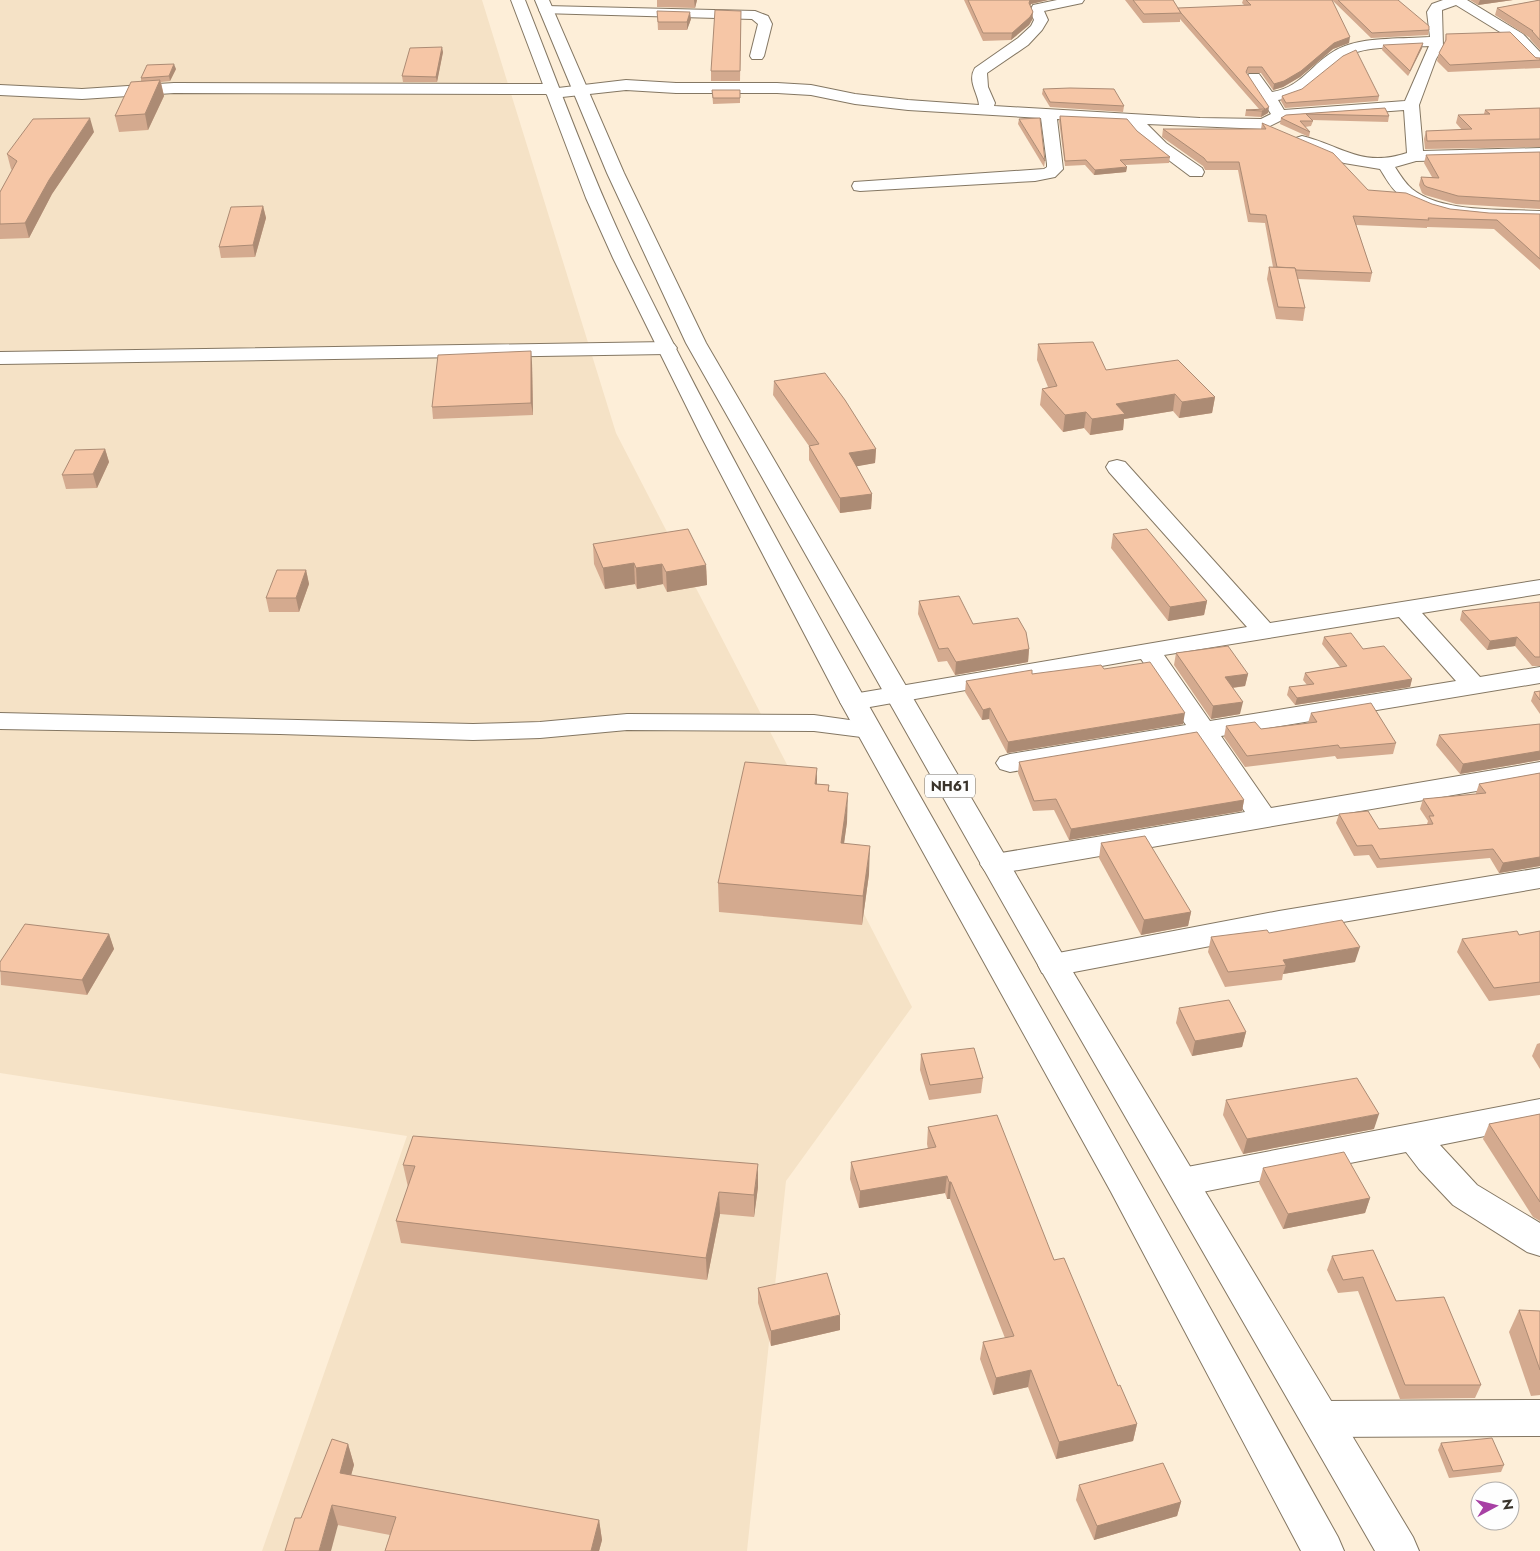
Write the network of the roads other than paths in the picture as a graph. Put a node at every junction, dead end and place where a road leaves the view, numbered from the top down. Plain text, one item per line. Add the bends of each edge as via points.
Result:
1 (518, 0) edge
2 (1076, 0) edge
3 (1457, 0) edge
4 (544, 5) edge
5 (1495, 9) edge
6 (1477, 11) junction
7 (1532, 27) edge
8 (1506, 29) junction
9 (1437, 41) junction
10 (758, 56) dead end
11 (1540, 61) edge
12 (1254, 77) edge
13 (0, 90) edge
14 (561, 91) junction
15 (1268, 97) junction
16 (1411, 105) junction
17 (984, 110) junction
18 (1048, 114) junction
19 (1280, 115) junction
20 (1131, 118) junction
21 (1264, 124) junction
22 (1540, 153) edge
23 (1415, 156) junction
24 (1385, 164) junction
25 (1196, 172) dead end
26 (860, 186) dead end
27 (1540, 216) edge
28 (667, 348) junction
29 (0, 358) edge
30 (1117, 467) dead end
31 (1540, 587) edge
32 (1405, 609) junction
33 (1265, 632) junction
34 (1148, 650) junction
35 (1540, 675) edge
36 (1474, 686) junction
37 (896, 694) junction
38 (853, 702) junction
39 (0, 721) edge
40 (868, 730) junction
41 (1204, 732) junction
42 (1010, 763) dead end
43 (1540, 771) edge
44 (1264, 819) junction
45 (995, 864) junction
46 (1540, 878) edge
47 (1053, 966) junction
48 (1540, 1112) edge
49 (1414, 1136) junction
50 (1182, 1182) junction
51 (1540, 1241) edge
52 (1540, 1418) edge
53 (1321, 1419) junction
54 (1323, 1551) edge
55 (1398, 1551) edge

1 - 14 main road, NH61
2 - 17 main road via 1038,8 1041,20 1038,28 980,71 980,87 988,103
3 - 6 main road
3 - 9 main road via 1435,9
4 - 10 main road via 755,15 765,24
4 - 14 main road, NH61
5 - 6 main road
6 - 8 main road
7 - 8 main road
8 - 11 main road
9 - 15 main road via 1349,49 1319,68 1303,86 1288,94
9 - 16 main road
12 - 15 main road
13 - 14 main road via 82,94 174,88
14 - 17 main road via 634,85 797,88 872,102
14 - 28 main road, NH61 via 595,198
14 - 37 main road, NH61 via 696,343
15 - 19 main road
16 - 19 main road
16 - 23 main road
17 - 18 main road
18 - 20 main road
18 - 26 main road via 1055,164 1055,169 1049,173
19 - 21 main road
20 - 21 main road
20 - 25 main road via 1160,146
21 - 24 main road via 1350,160
22 - 23 main road
23 - 24 main road
24 - 27 main road via 1410,195 1440,208
28 - 29 main road
28 - 38 main road, NH61
30 - 33 main road
31 - 32 main road
32 - 33 main road
32 - 36 main road
33 - 34 main road
34 - 37 main road
34 - 41 main road
35 - 36 main road
36 - 41 main road
37 - 38 main road
37 - 45 main road, NH61
38 - 40 main road, NH61
39 - 40 main road via 473,732 627,722 814,724
40 - 54 main road, NH61 via 1123,1182
41 - 42 main road
41 - 44 main road
43 - 44 main road
44 - 45 main road
45 - 47 main road, NH61
46 - 47 main road via 1278,922
47 - 50 main road, NH61
48 - 49 main road
49 - 50 main road
49 - 51 main road via 1465,1195
50 - 53 main road, NH61
52 - 53 main road
53 - 55 main road, NH61

